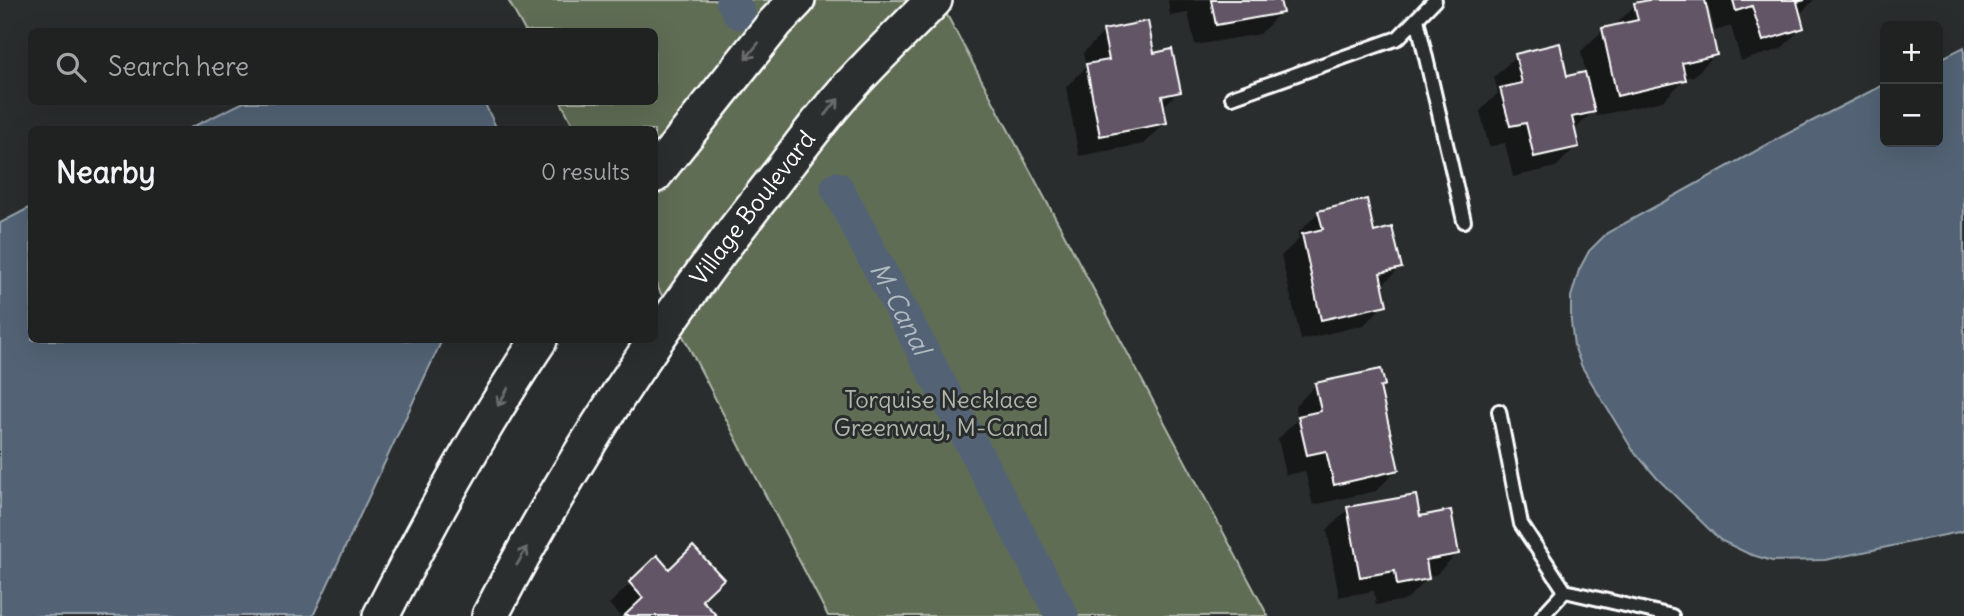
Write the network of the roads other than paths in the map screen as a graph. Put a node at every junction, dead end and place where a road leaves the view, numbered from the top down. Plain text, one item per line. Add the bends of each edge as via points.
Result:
1 (797, 0) edge
2 (934, 0) edge
3 (1435, 0) edge
4 (1417, 19) junction
5 (1232, 97) dead end
6 (658, 170) edge
7 (1464, 221) dead end
8 (658, 337) edge
9 (538, 343) edge
10 (654, 343) edge
11 (1499, 411) dead end
12 (1565, 591) junction
13 (1605, 600) junction
14 (381, 616) edge
15 (490, 616) edge
16 (1542, 616) edge
17 (1607, 616) edge
18 (1672, 616) edge

1 -> 6 street
8 -> 2 street, Village Boulevard via 745,216 848,88
3 - 4 lane
4 - 5 lane via 1398,38
4 - 7 lane
9 -> 14 street via 423,534
15 -> 10 street, Village Boulevard via 595,432
11 - 12 lane via 1521,524
12 - 13 lane
12 - 16 lane
13 - 17 lane
13 - 18 lane

